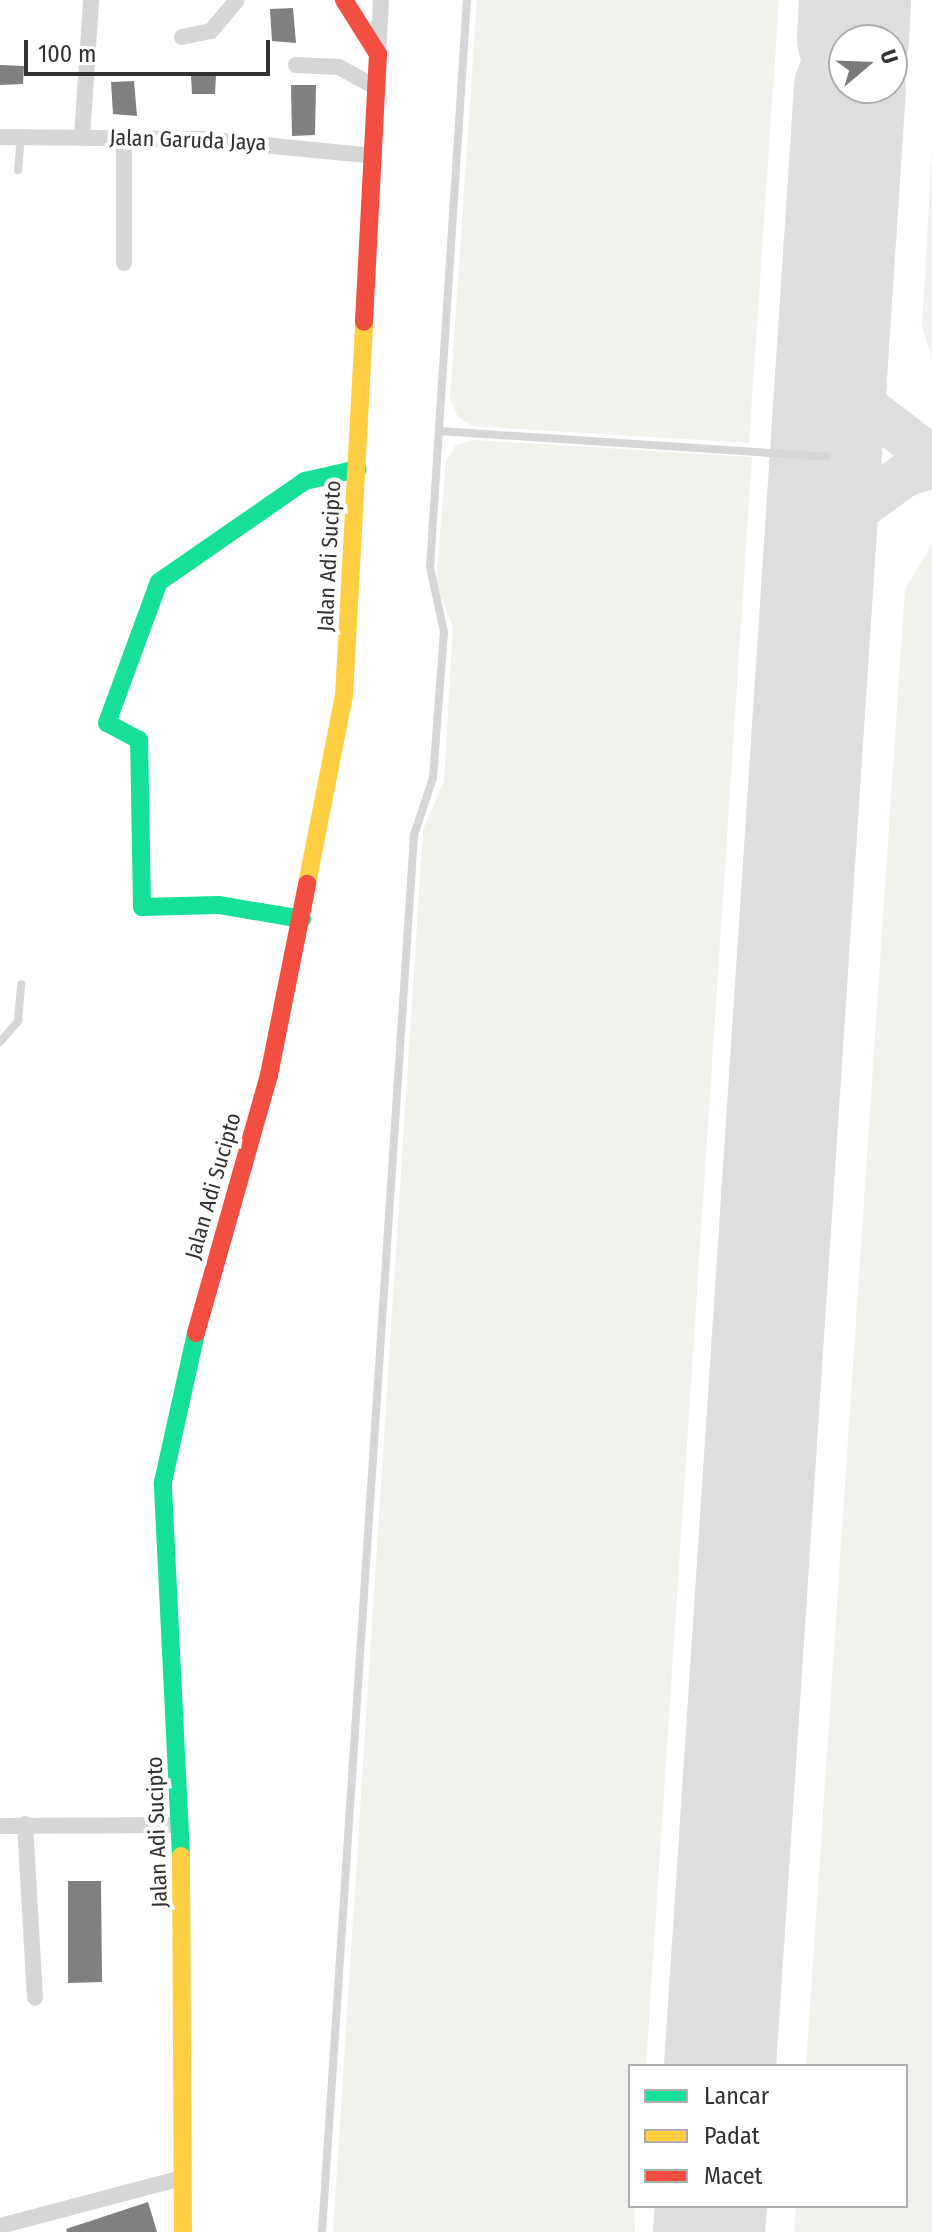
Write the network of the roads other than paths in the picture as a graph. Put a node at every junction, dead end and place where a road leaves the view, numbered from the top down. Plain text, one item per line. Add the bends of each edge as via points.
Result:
1 (91, 0) edge
2 (237, 0) edge
3 (344, 0) edge
4 (381, 0) edge
5 (467, 0) edge
6 (182, 37) dead end
7 (378, 54) junction
8 (296, 65) dead end
9 (377, 88) junction
10 (0, 137) edge
11 (21, 137) junction
12 (82, 137) junction
13 (124, 138) junction
14 (374, 156) junction
15 (18, 170) dead end
16 (124, 263) dead end
17 (439, 431) junction
18 (826, 457) dead end
19 (358, 469) junction
20 (302, 919) junction
21 (21, 984) dead end
22 (0, 1042) edge
23 (25, 1824) junction
24 (182, 1825) junction
25 (0, 1826) edge
26 (35, 1998) dead end
27 (182, 2178) junction
28 (0, 2226) edge
29 (183, 2232) edge
30 (322, 2232) edge

1 - 12 street
2 - 6 street via 211,31
3 - 7 street
4 - 7 street
5 - 17 lane
7 - 9 street, Jalan Adi Sucipto
8 - 9 street via 339,67
9 - 14 street, Jalan Adi Sucipto
10 - 11 street, Jalan Garuda Jaya
11 - 12 street, Jalan Garuda Jaya
11 - 15 lane
12 - 13 street, Jalan Garuda Jaya
13 - 14 street, Jalan Garuda Jaya via 294,144
13 - 16 street
14 - 19 street, Jalan Adi Sucipto
17 - 18 lane
17 - 30 lane via 430,579 444,632 433,778 414,835
19 - 20 street, Jalan Adi Sucipto via 344,696
19 - 20 street via 305,481 159,582 107,723 139,740 142,907 218,905
20 - 24 street, Jalan Adi Sucipto via 269,1075 176,1404 163,1482
21 - 22 lane via 18,1021
23 - 24 street
23 - 25 street
23 - 26 street
24 - 27 street, Jalan Adi Sucipto
27 - 28 street
27 - 29 street, Jalan Adi Sucipto

